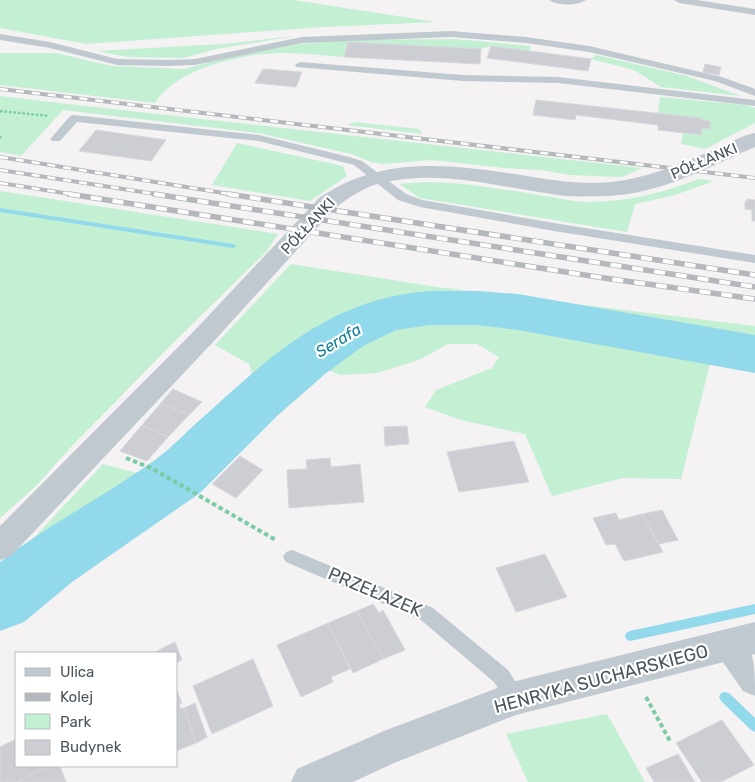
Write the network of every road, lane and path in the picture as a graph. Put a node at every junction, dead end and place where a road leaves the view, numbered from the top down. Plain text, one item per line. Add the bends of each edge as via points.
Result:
1 (554, 0) edge
2 (581, 0) edge
3 (679, 0) edge
4 (721, 0) edge
5 (755, 11) edge
6 (0, 37) edge
7 (300, 65) dead end
8 (755, 93) edge
9 (755, 103) edge
10 (0, 111) edge
11 (74, 118) junction
12 (0, 136) edge
13 (56, 139) dead end
14 (755, 139) edge
15 (1, 140) edge
16 (376, 178) junction
17 (755, 259) edge
18 (145, 465) dead end
19 (0, 547) edge
20 (292, 557) joint
21 (743, 641) edge
22 (755, 678) edge
23 (646, 697) dead end
24 (516, 698) junction
25 (672, 743) dead end
26 (310, 782) edge

1 - 2 lane
3 - 5 lane
4 - 5 lane
6 - 8 lane via 50,45 117,62 167,64 195,62 302,40 470,35 589,48 718,79
7 - 9 lane via 463,78 558,80
10 - 11 path
11 - 13 lane
11 - 16 lane via 266,140 358,163
12 - 15 path
14 - 16 street, PÓŁŁANKI via 676,174 610,189 567,188 448,172 405,173
16 - 17 lane via 402,197 430,205
16 - 19 street, PÓŁŁANKI via 353,186 327,203 205,336
18 - 20 path via 272,537
20 - 24 lane, PRZEŁAZEK via 427,614 501,676
21 - 22 street
21 - 24 street, HENRYKA SUCHARSKIEGO
23 - 25 path
24 - 26 street, HENRYKA SUCHARSKIEGO via 384,749

